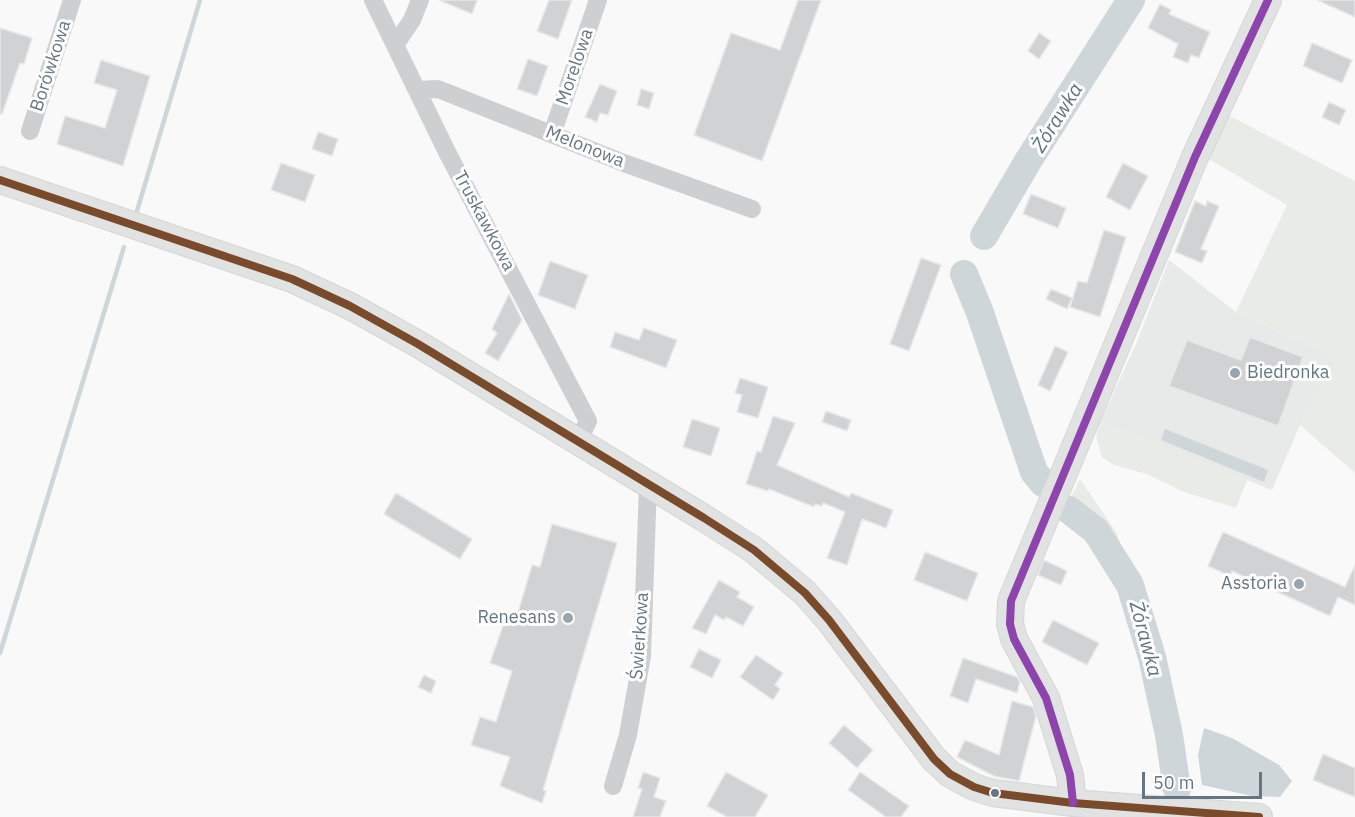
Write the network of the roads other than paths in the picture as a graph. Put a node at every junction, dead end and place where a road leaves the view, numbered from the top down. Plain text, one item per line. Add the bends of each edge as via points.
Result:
1 (72, 0) edge
2 (373, 0) edge
3 (420, 0) edge
4 (598, 0) edge
5 (1268, 0) edge
6 (395, 45) junction
7 (418, 90) junction
8 (30, 131) dead end
9 (552, 134) junction
10 (0, 180) edge
11 (752, 208) dead end
12 (578, 442) junction
13 (648, 484) junction
14 (614, 786) dead end
15 (1088, 808) edge
16 (1259, 817) edge

1 - 8 street, Borówkowa
2 - 6 street, Truskawkowa
3 - 6 street
4 - 9 street, Morelowa
5 - 15 street via 1195,157 1011,601 1014,639 1046,698 1070,775
6 - 7 street, Truskawkowa
7 - 9 street, Melonowa via 438,89
7 - 12 street, Truskawkowa via 588,421
9 - 11 street, Melonowa via 732,204
10 - 12 street via 292,279 418,344
12 - 13 street
13 - 14 street, Świerkowa via 642,656
13 - 15 street via 754,550 805,593 934,759 950,774 993,793
15 - 16 street

